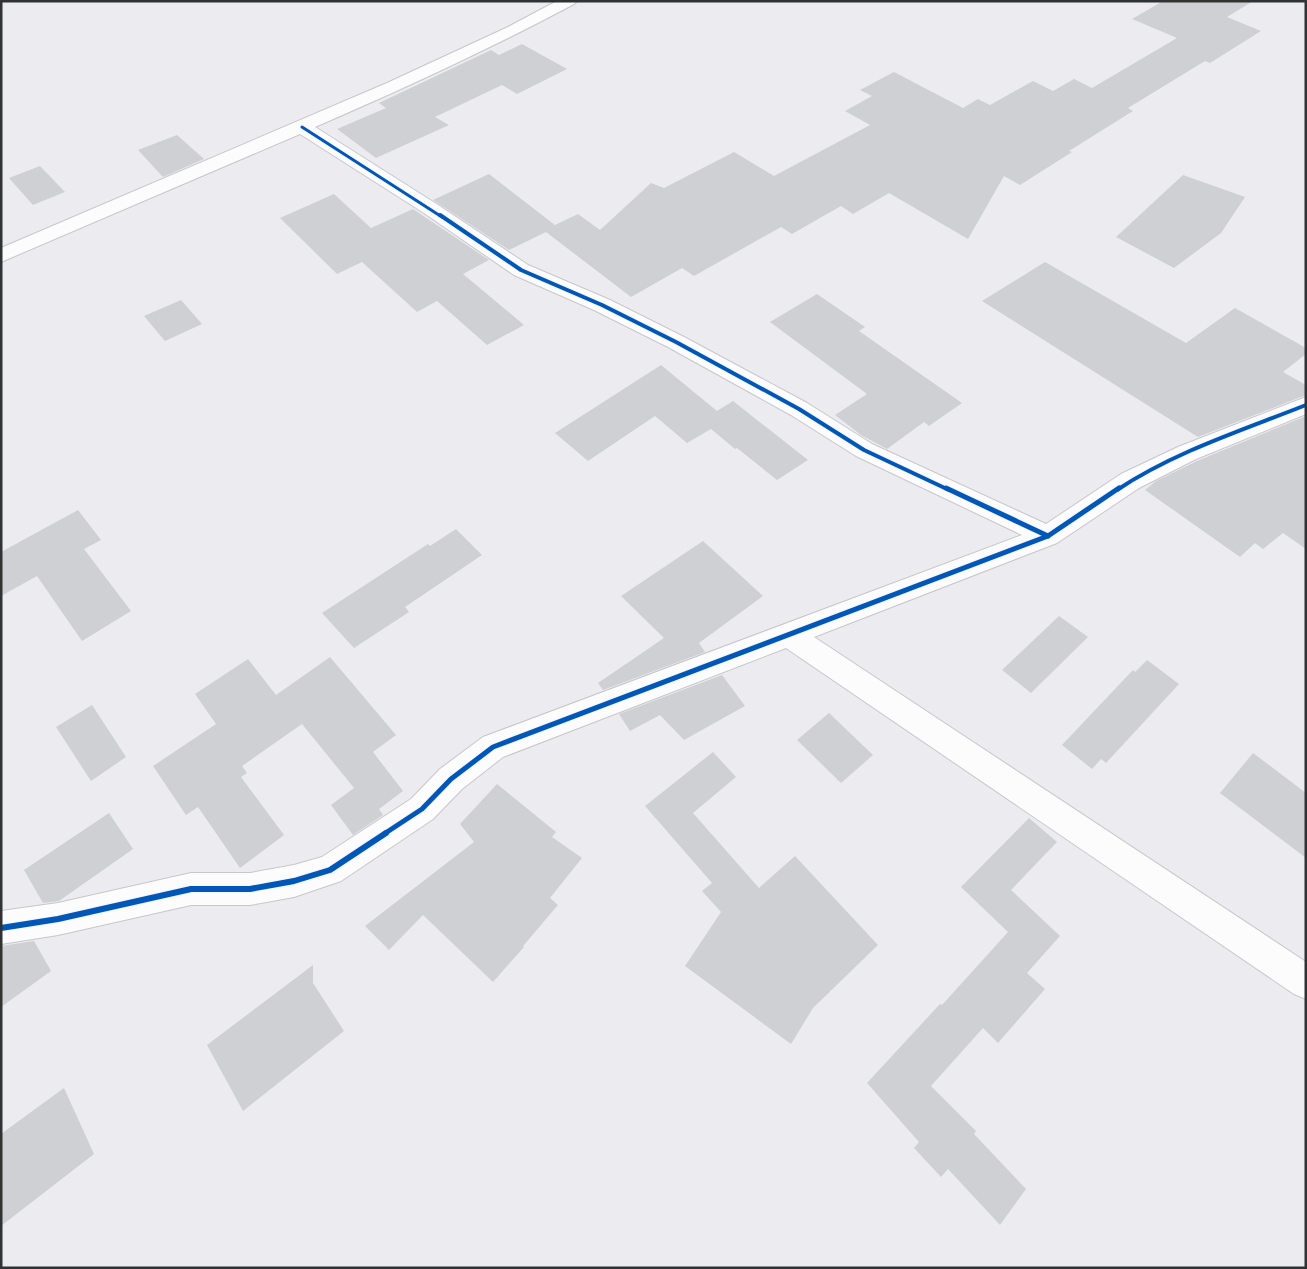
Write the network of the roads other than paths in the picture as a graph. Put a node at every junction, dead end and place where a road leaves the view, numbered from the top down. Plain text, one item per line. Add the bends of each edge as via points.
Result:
1 (570, 1) edge
2 (302, 127) junction
3 (1, 256) edge
4 (1306, 405) edge
5 (1048, 536) junction
6 (789, 635) junction
7 (1, 928) edge
8 (1306, 982) edge

1 - 2 street
2 - 3 street
2 - 5 street via 431,208 521,270 676,342 799,409 864,450
4 - 5 street via 1130,481
5 - 6 street
6 - 7 street via 492,747 451,779 422,809 330,870 250,889 191,889 58,919
6 - 8 street

